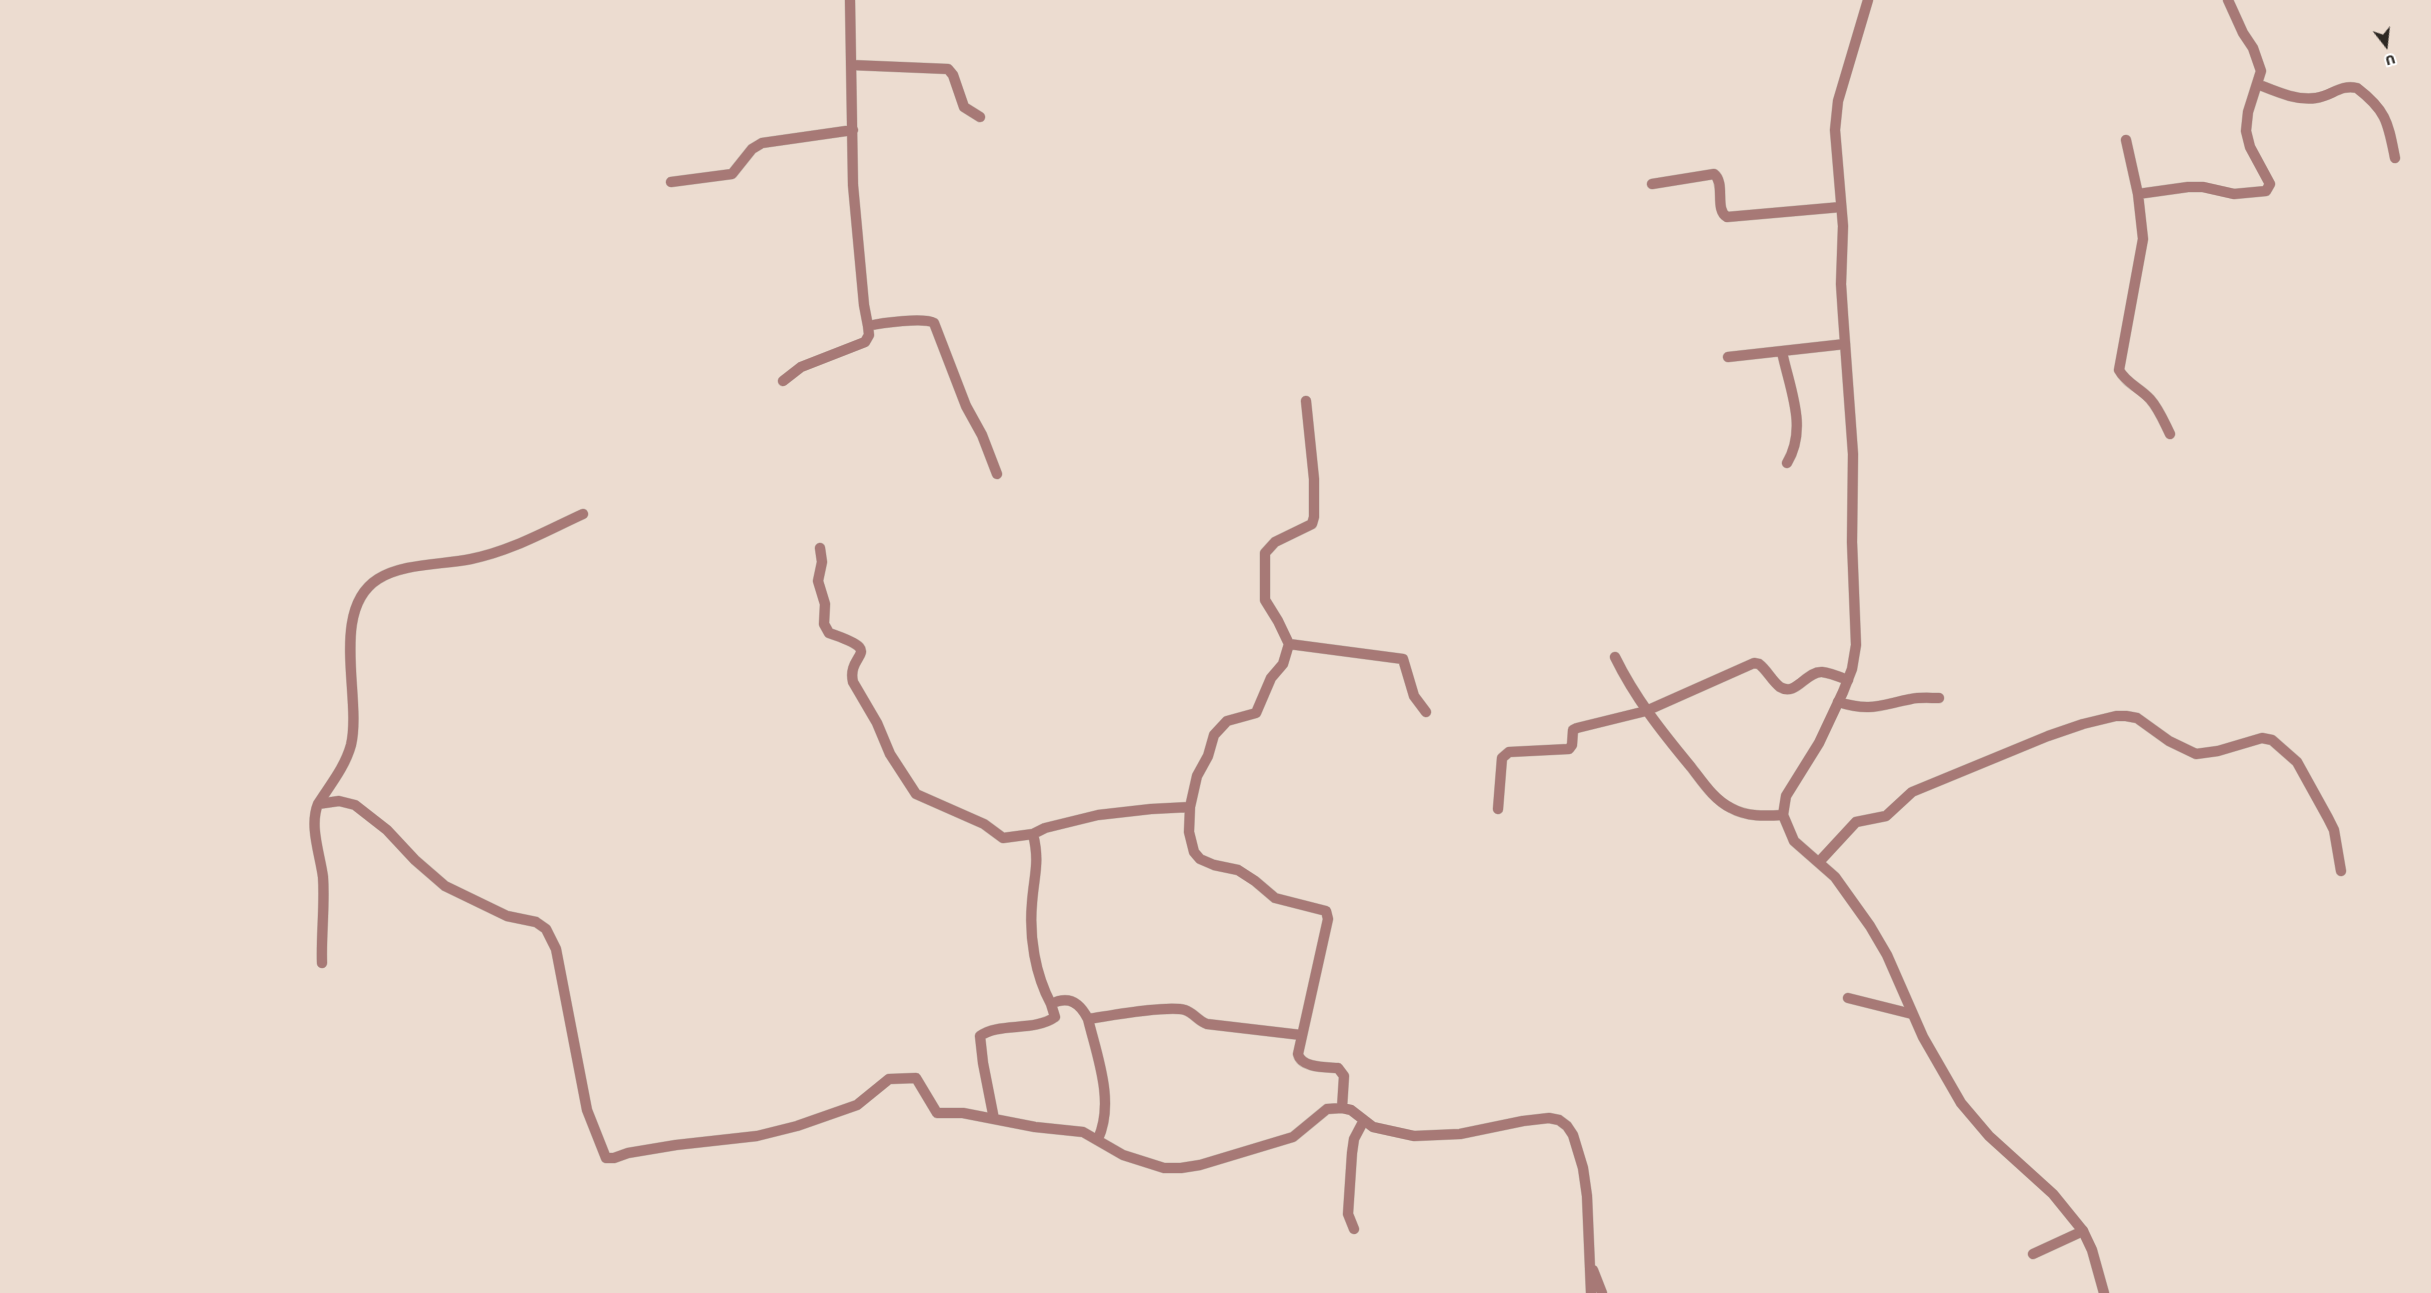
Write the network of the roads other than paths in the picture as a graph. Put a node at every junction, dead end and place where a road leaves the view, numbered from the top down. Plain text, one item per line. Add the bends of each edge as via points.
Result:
1 (850, 0) edge
2 (1868, 0) edge
3 (2228, 0) edge
4 (851, 65) junction
5 (2258, 84) junction
6 (980, 117) dead end
7 (853, 130) junction
8 (2126, 140) dead end
9 (2395, 158) dead end
10 (671, 182) dead end
11 (1652, 184) dead end
12 (2138, 194) junction
13 (1841, 207) junction
14 (868, 326) junction
15 (1845, 344) junction
16 (1782, 352) junction
17 (1728, 357) dead end
18 (783, 381) dead end
19 (1306, 401) dead end
20 (2170, 434) dead end
21 (1787, 463) dead end
22 (997, 474) dead end
23 (583, 514) dead end
24 (820, 548) dead end
25 (1288, 644) junction
26 (1615, 657) dead end
27 (1848, 680) junction
28 (1938, 698) dead end
29 (1838, 702) junction
30 (1646, 711) junction
31 (1426, 712) dead end
32 (318, 804) junction
33 (1190, 807) junction
34 (1498, 809) dead end
35 (1783, 815) junction
36 (1033, 834) junction
37 (1819, 862) junction
38 (2341, 871) dead end
39 (322, 963) dead end
40 (1848, 998) dead end
41 (1051, 1004) junction
42 (1912, 1014) junction
43 (1088, 1019) junction
44 (1301, 1035) junction
45 (1342, 1108) junction
46 (994, 1119) junction
47 (1364, 1120) junction
48 (1098, 1139) junction
49 (1354, 1229) dead end
50 (2083, 1231) junction
51 (2033, 1254) dead end
52 (1589, 1260) junction
53 (1591, 1293) edge
54 (1602, 1293) edge
55 (2104, 1293) edge

1 - 4 street
2 - 13 street via 1836,115
3 - 5 street via 2243,33 2254,48 2261,71
4 - 6 street via 948,68 960,101
4 - 7 street
5 - 9 street via 2278,92 2310,98 2339,88 2357,88 2383,112
5 - 12 street via 2248,112 2246,132 2250,147 2270,184 2266,191 2234,194 2188,187
7 - 10 street via 762,143 752,149 732,174
7 - 14 street via 852,185
8 - 12 street
11 - 13 street via 1714,174 1719,181 1722,211 1727,217
12 - 20 street via 2143,239 2119,370 2123,378 2149,399
13 - 15 street
14 - 18 street via 869,335 865,342 801,367
14 - 22 street via 914,321 934,323
15 - 16 street
15 - 27 street via 1853,454 1856,645
16 - 17 street
16 - 21 street via 1798,423 1794,451
19 - 25 street via 1314,472 1314,517 1312,524 1275,542 1264,553 1266,600
23 - 32 street via 513,548 397,572 368,586 358,603 351,644 351,745 342,767
24 - 36 street via 822,562 818,581 826,604 826,630 859,645 861,652 852,675 853,682 912,790 935,804 984,824 1004,838
25 - 31 street via 1403,659 1414,696
25 - 33 street via 1283,664 1271,678 1256,713 1227,721 1214,735 1208,756 1196,776
26 - 30 street
27 - 29 street
27 - 30 street via 1821,672 1786,689 1759,664 1754,664
28 - 29 street via 1913,698 1875,708
29 - 35 street via 1811,757 1786,796
30 - 34 street via 1577,728 1573,730 1569,749 1504,754
30 - 35 street via 1708,789 1729,808 1749,815
32 - 39 street via 314,821 323,878
32 - 46 street via 339,801 355,805 387,830 445,886 507,916 536,922 546,929 556,949 587,1110 606,1158 676,1145 757,1136 797,1126 857,1105 889,1079 916,1078 937,1113 963,1113
33 - 36 street via 1098,815
33 - 44 street via 1189,832 1194,852 1200,859 1238,870 1275,898 1326,911 1328,919
35 - 37 street via 1794,841
36 - 41 street via 1038,855 1032,906 1035,961
37 - 38 street via 1856,822 1886,816 1912,792 2048,736 2083,724 2126,716 2136,718 2169,741 2196,754 2262,738 2272,740 2297,762 2328,818 2334,830
37 - 42 street via 1835,877 1870,926
40 - 42 street
41 - 43 street via 1066,999 1074,1001
41 - 46 street via 1055,1017 1046,1022 996,1030 980,1036
42 - 50 street via 1961,1103 1989,1136 2054,1194
43 - 44 street via 1174,1009 1191,1013 1197,1020 1208,1024
43 - 48 street via 1104,1086 1105,1115
44 - 45 street via 1298,1049 1301,1062 1338,1068 1342,1072
45 - 47 street via 1351,1110
45 - 48 street via 1327,1109 1292,1136 1181,1168 1164,1168 1123,1155
46 - 48 street via 1083,1132
47 - 49 street via 1354,1139 1352,1153 1348,1214
47 - 52 street via 1372,1127 1414,1136 1460,1134 1549,1118 1559,1120 1573,1135 1583,1168
50 - 51 street
50 - 55 street
52 - 53 street
52 - 54 street

